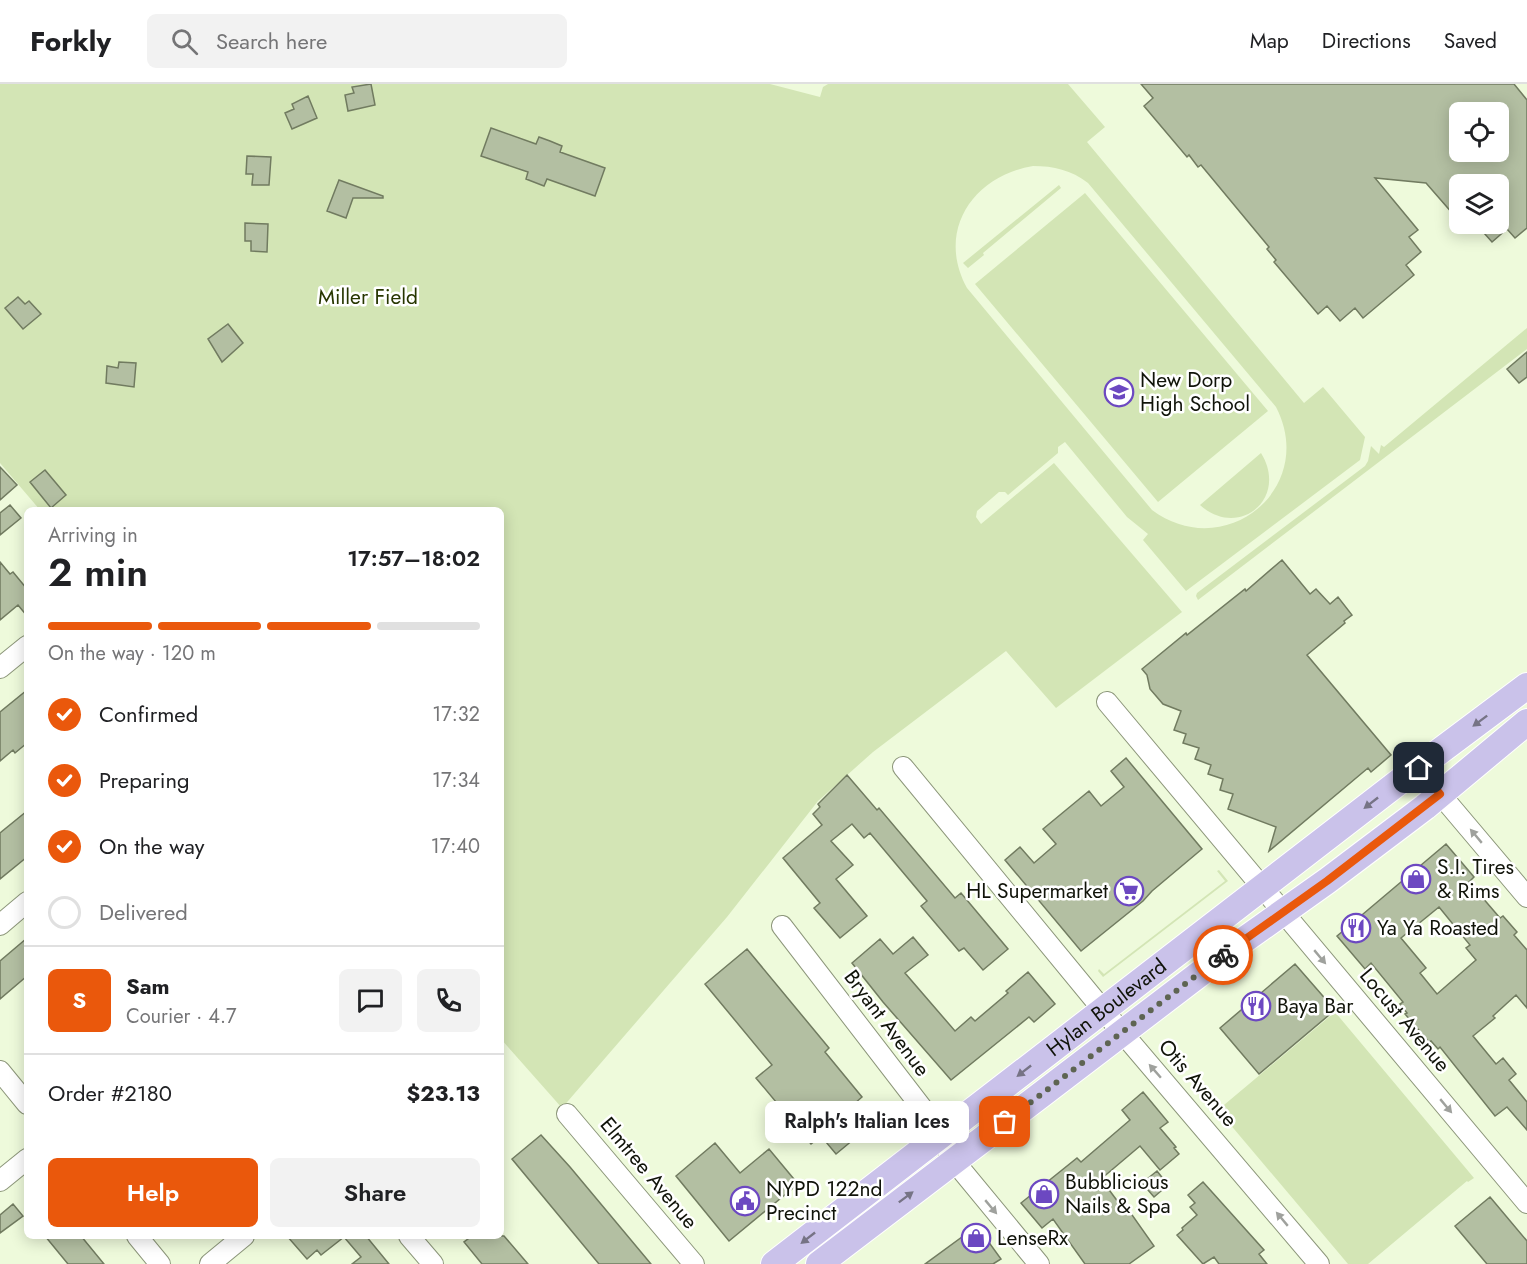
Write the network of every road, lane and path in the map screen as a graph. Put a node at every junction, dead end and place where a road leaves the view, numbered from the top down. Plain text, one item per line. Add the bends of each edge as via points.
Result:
1 (24, 648) edge
2 (0, 668) edge
3 (1527, 686) edge
4 (1107, 702) dead end
5 (1527, 722) edge
6 (903, 766) dead end
7 (1419, 768) junction
8 (1440, 794) junction
9 (1262, 888) junction
10 (1527, 897) edge
11 (24, 905) edge
12 (1282, 912) junction
13 (0, 925) edge
14 (783, 926) dead end
15 (1103, 1010) junction
16 (1122, 1033) junction
17 (0, 1071) edge
18 (24, 1100) edge
19 (567, 1114) dead end
20 (940, 1136) junction
21 (24, 1161) edge
22 (954, 1161) junction
23 (0, 1181) edge
24 (1527, 1203) edge
25 (841, 1212) junction
26 (859, 1233) junction
27 (139, 1239) edge
28 (240, 1239) edge
29 (412, 1239) edge
30 (160, 1264) edge
31 (210, 1264) edge
32 (433, 1264) edge
33 (693, 1264) edge
34 (774, 1264) edge
35 (819, 1264) edge
36 (1039, 1264) edge
37 (1319, 1264) edge

1 - 2 street
3 -> 7 main road, Hylan Boulevard
4 - 9 street, Locust Avenue
5 - 8 main road, Hylan Boulevard
6 - 15 street, Otis Avenue
7 - 8 main road
7 -> 9 main road, Hylan Boulevard
10 -> 8 street
8 - 12 main road, Hylan Boulevard
9 - 12 street, Locust Avenue
9 - 15 main road, Hylan Boulevard
11 - 13 street
12 - 16 main road, Hylan Boulevard
12 -> 24 street, Locust Avenue
14 - 20 street, Bryant Avenue
15 - 16 street, Otis Avenue
15 -> 20 main road, Hylan Boulevard
16 - 22 main road, Hylan Boulevard
37 -> 16 street, Otis Avenue
17 - 18 street
19 - 33 street, Elmtree Avenue
20 - 22 street, Bryant Avenue
20 - 25 main road, Hylan Boulevard
21 - 23 street
26 -> 22 main road, Hylan Boulevard
22 -> 36 street, Bryant Avenue
25 - 26 main road
25 -> 34 main road, Hylan Boulevard
26 - 35 main road, Hylan Boulevard
27 - 30 street
28 - 31 street
29 - 32 street

